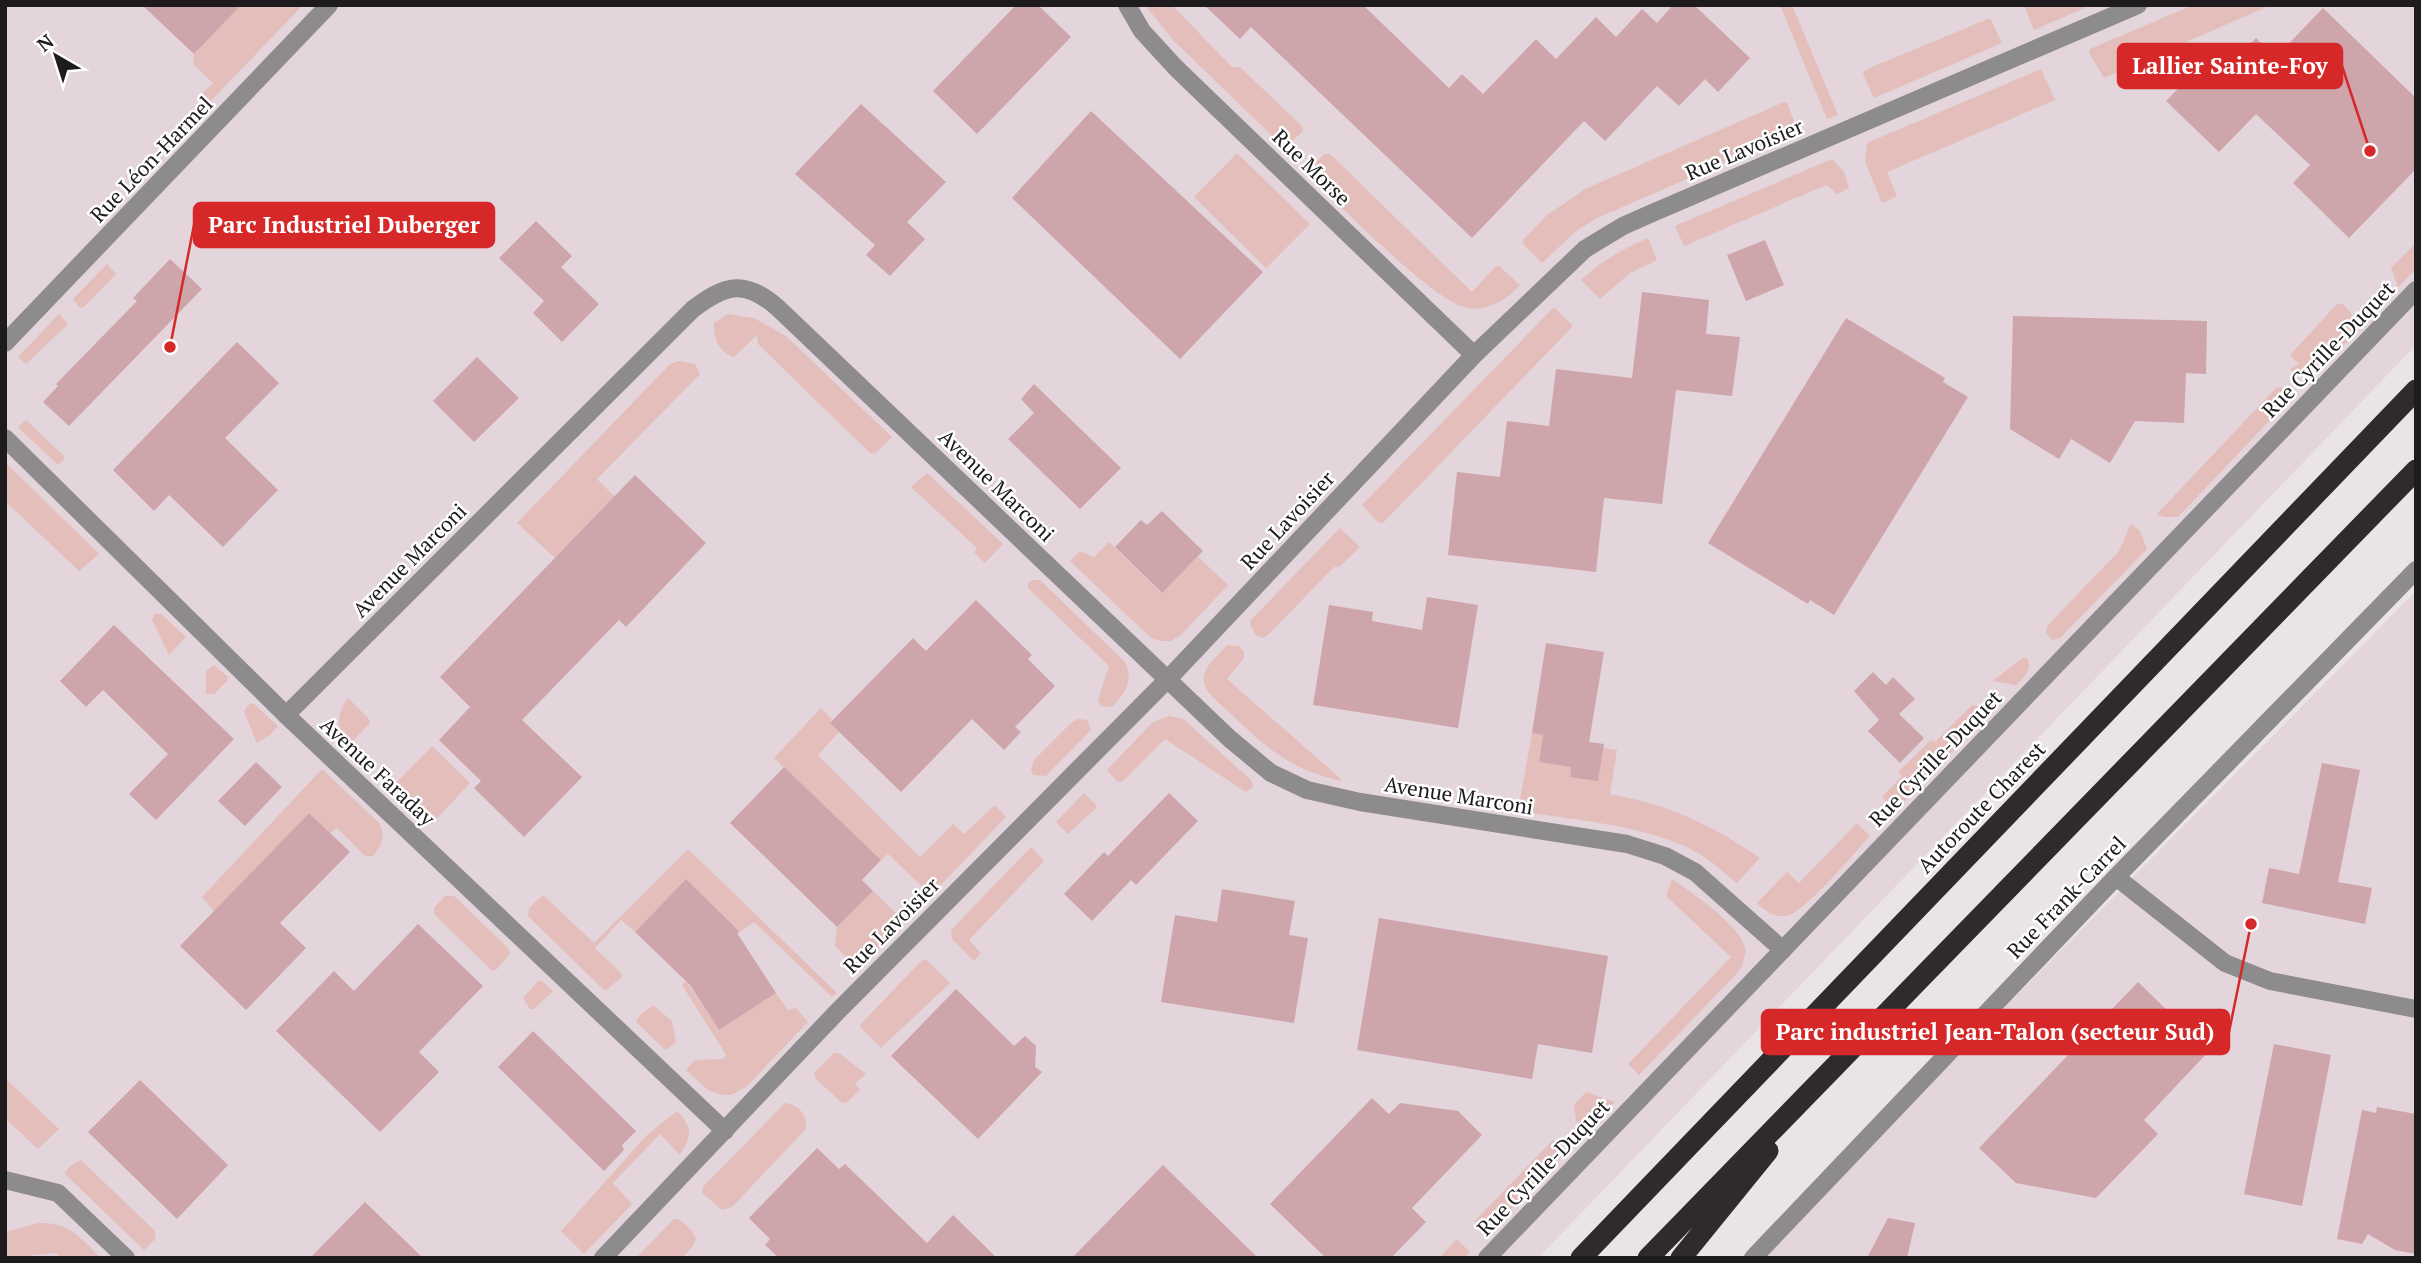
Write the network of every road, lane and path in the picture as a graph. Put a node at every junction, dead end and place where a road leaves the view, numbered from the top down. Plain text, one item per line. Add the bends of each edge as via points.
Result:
1 (329, 5) edge
2 (1127, 5) edge
3 (2138, 5) edge
4 (2416, 290) edge
5 (5, 344) edge
6 (1474, 355) junction
7 (2416, 390) edge
8 (5, 438) edge
9 (2416, 470) edge
10 (2416, 570) edge
11 (1168, 679) junction
12 (286, 715) junction
13 (2116, 877) junction
14 (1783, 950) junction
15 (2416, 1009) edge
16 (1859, 1039) junction
17 (725, 1131) junction
18 (5, 1180) edge
19 (126, 1258) edge
20 (603, 1258) edge
21 (1487, 1258) edge
22 (1581, 1258) edge
23 (1648, 1258) edge
24 (1681, 1258) edge
25 (1753, 1258) edge

1 - 5 street, Rue Léon-Harmel
2 - 6 street, Rue Morse via 1142,31 1176,68
3 - 6 street, Rue Lavoisier via 1623,226 1585,249
4 - 14 street, Rue Cyrille-Duquet
6 - 11 street, Rue Lavoisier
7 - 22 highway, Autoroute Charest
8 - 12 street, Avenue Faraday
9 - 16 highway
10 - 13 street, Rue Frank-Carrel
11 - 12 street, Avenue Marconi via 763,295 731,288 715,292 693,309
11 - 14 street, Avenue Marconi via 1271,773 1307,790 1627,844 1665,856 1695,872
11 - 17 street, Rue Lavoisier
12 - 17 street, Avenue Faraday
13 - 15 street via 2225,963 2270,981
13 - 25 street, Rue Frank-Carrel
14 - 21 street, Rue Cyrille-Duquet
16 - 23 highway
16 - 24 highway
17 - 20 street, Rue Lavoisier
18 - 19 street via 58,1193

